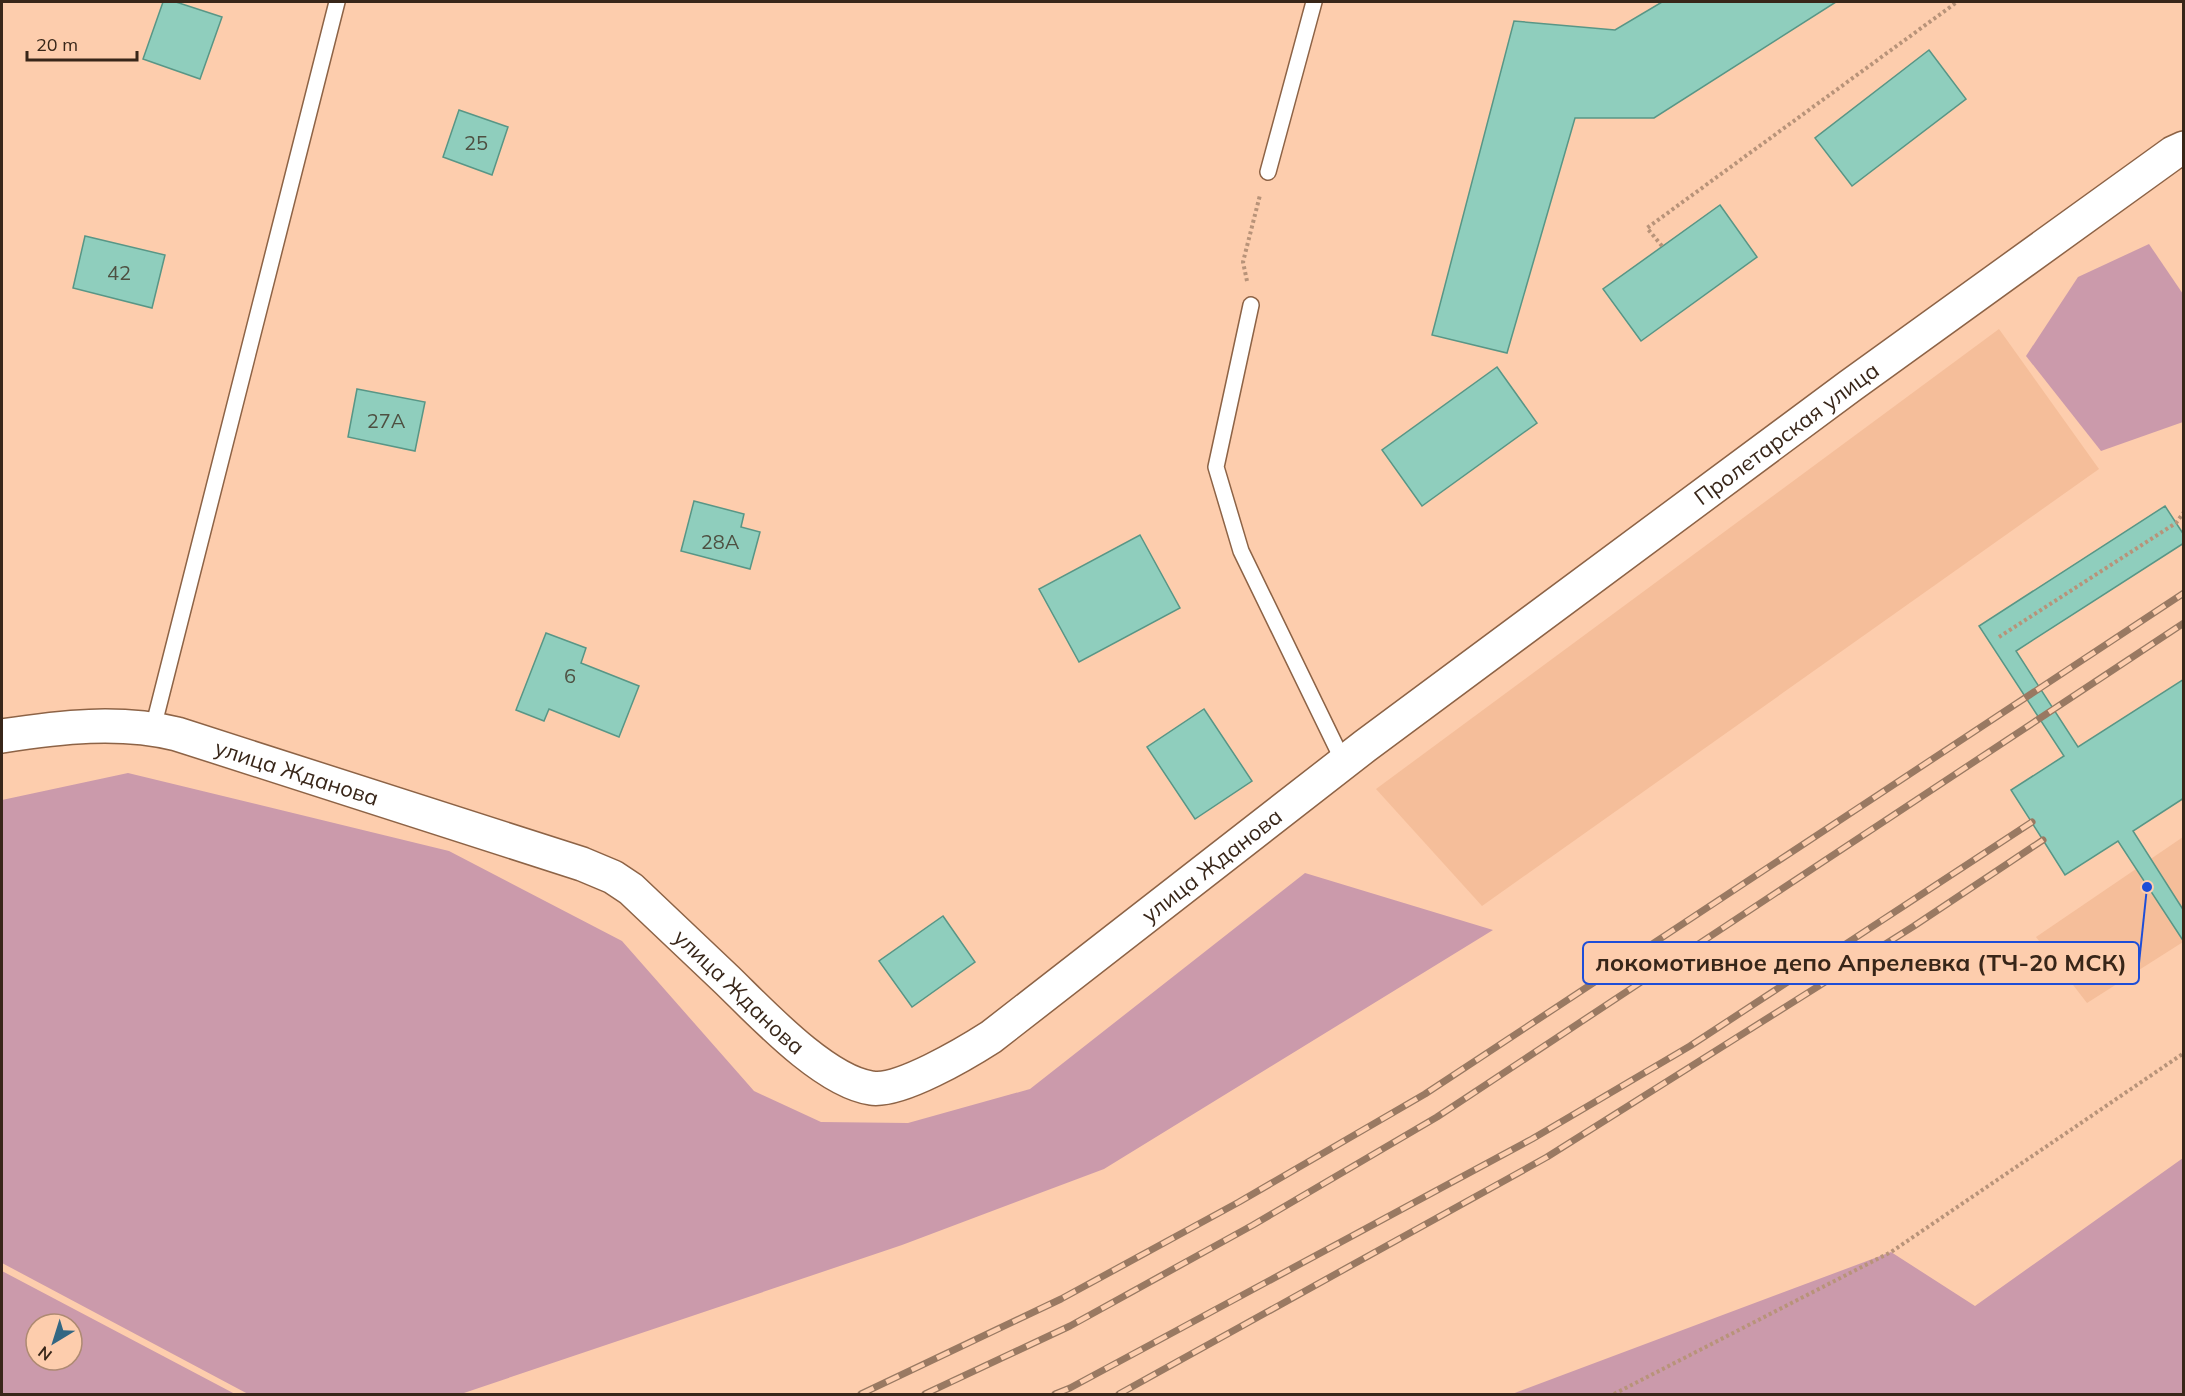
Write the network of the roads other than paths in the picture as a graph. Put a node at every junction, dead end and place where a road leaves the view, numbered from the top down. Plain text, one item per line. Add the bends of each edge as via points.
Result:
1 (337, 2) edge
2 (1314, 2) edge
3 (2184, 148) edge
4 (1268, 172) road end
5 (1251, 305) road end
6 (1394, 724) joint
7 (153, 728) junction
8 (2, 736) edge
9 (1344, 763) junction

1 - 7 lane
2 - 4 lane
3 - 6 main road, Пролетарская улица via 1860,379
5 - 9 lane via 1216,467 1241,551
6 - 9 main road, улица Жданова
7 - 8 main road, улица Жданова via 84,726
7 - 9 main road, улица Жданова via 613,877 631,889 785,1036 840,1077 872,1089 928,1072 991,1037

